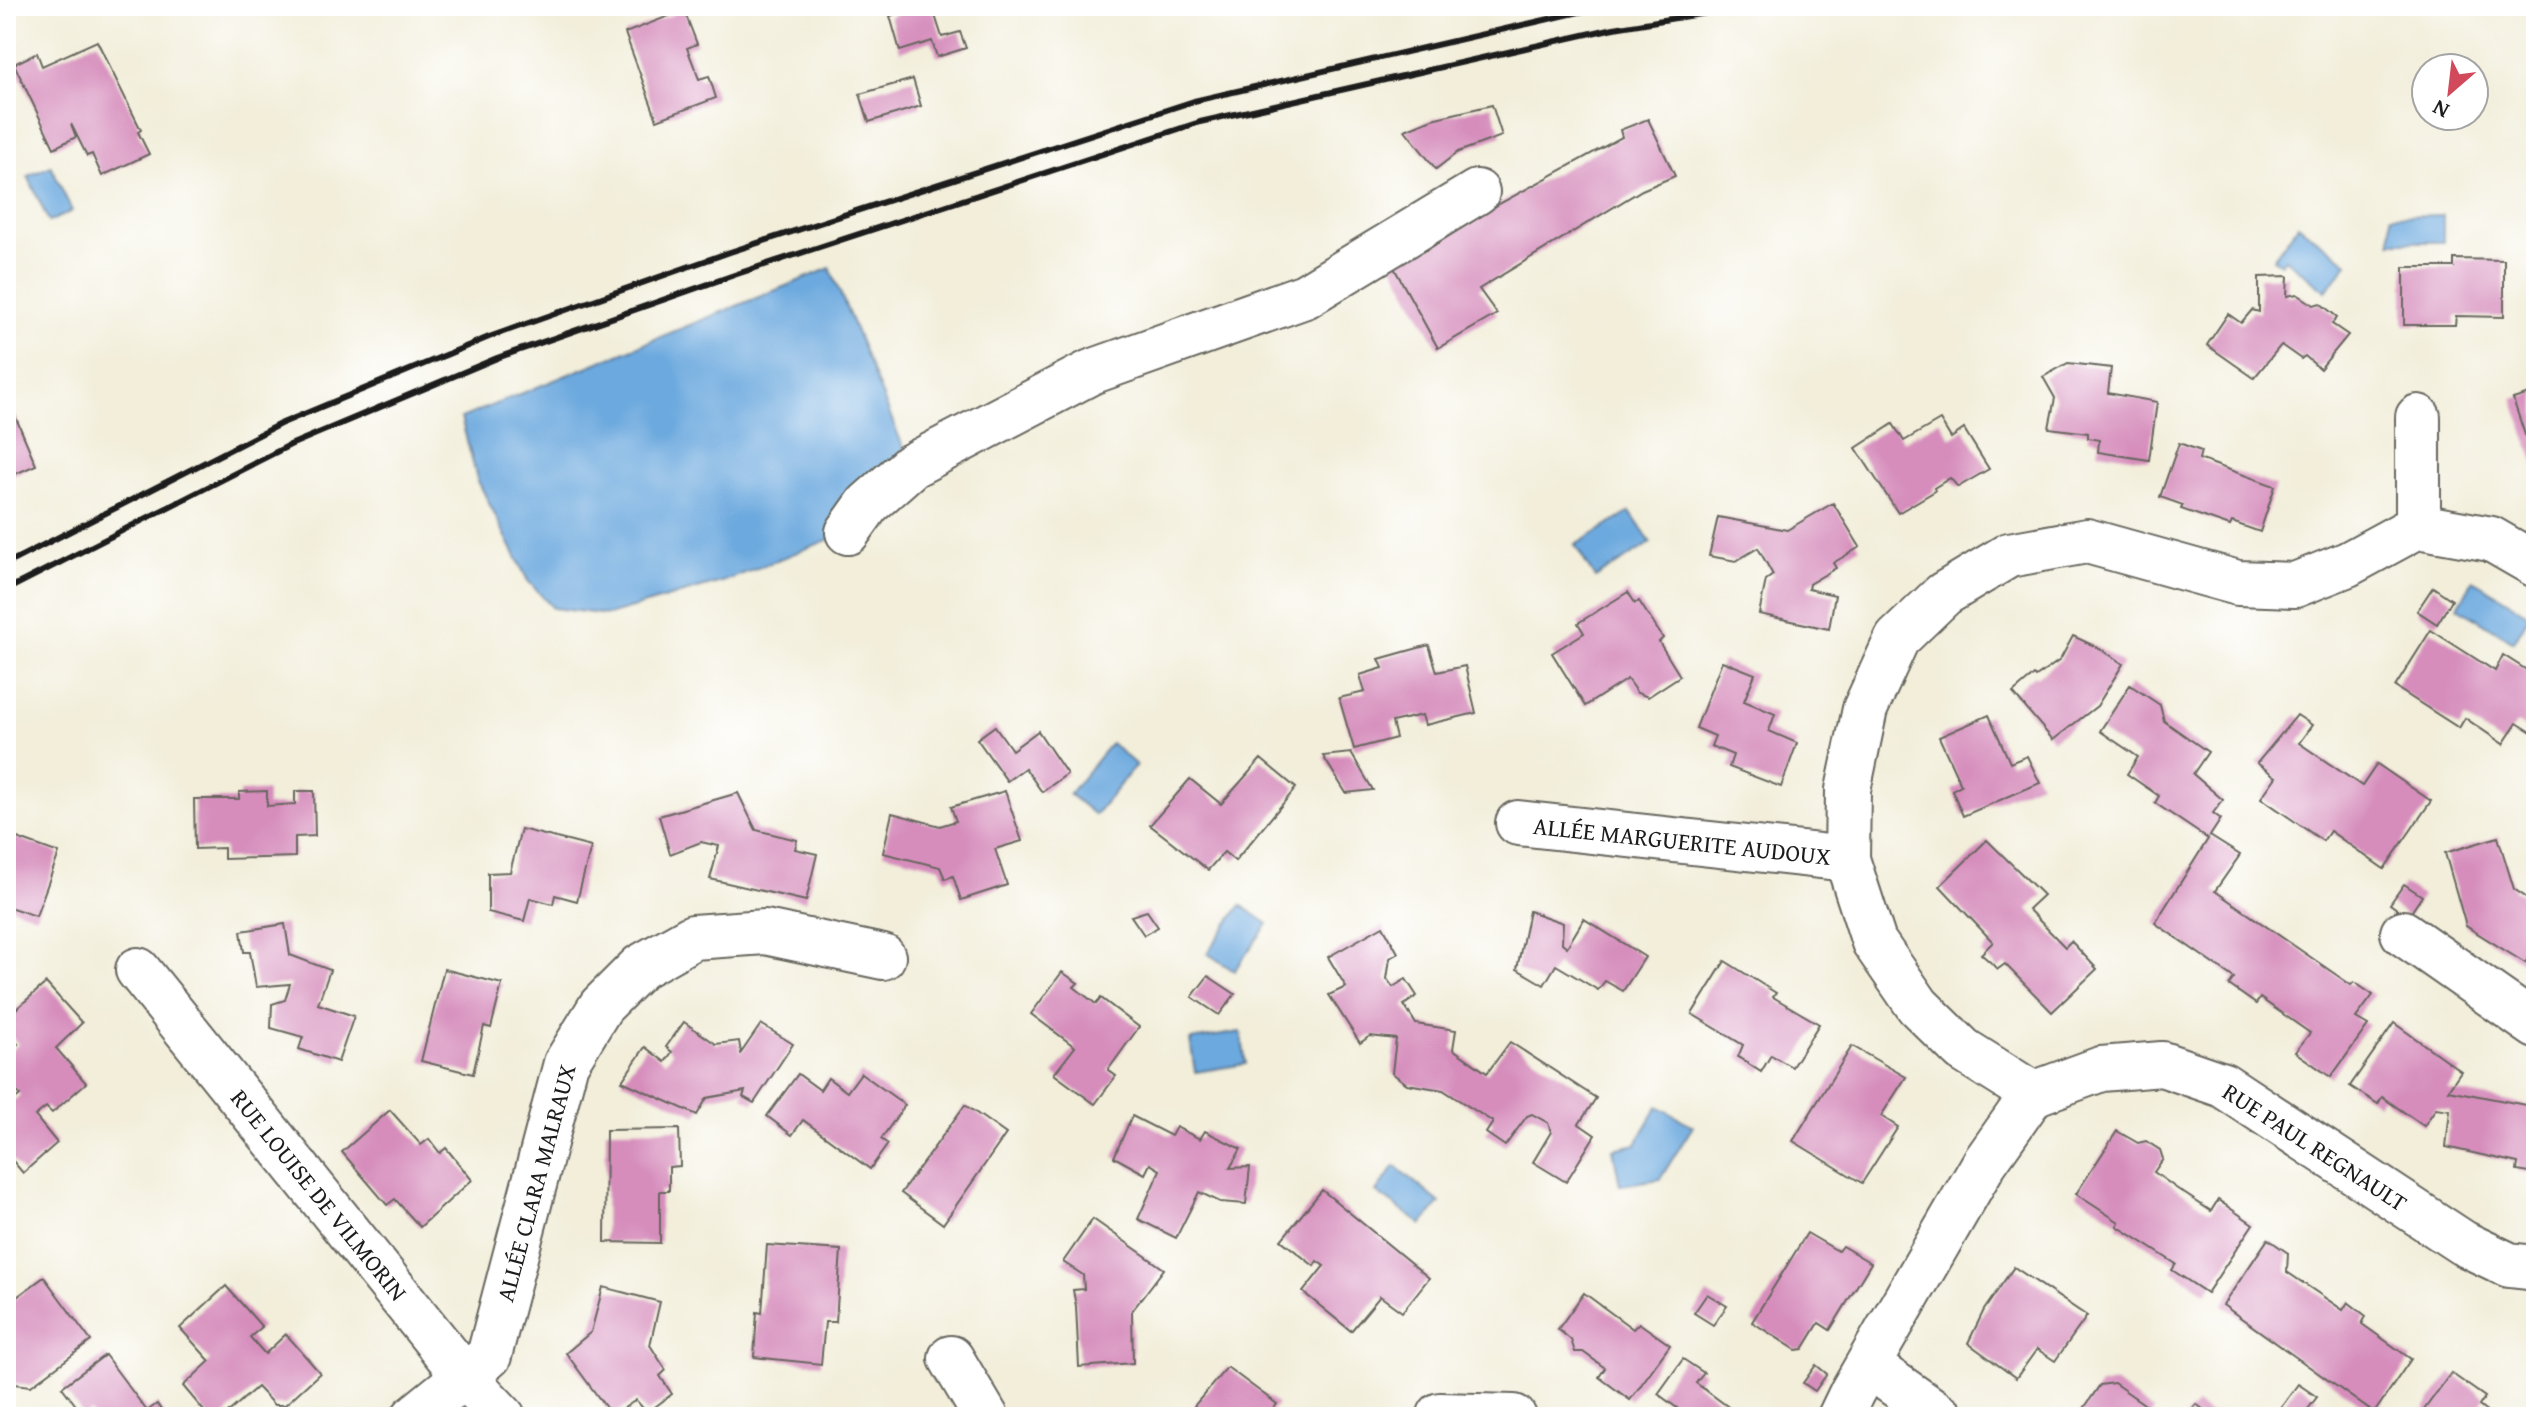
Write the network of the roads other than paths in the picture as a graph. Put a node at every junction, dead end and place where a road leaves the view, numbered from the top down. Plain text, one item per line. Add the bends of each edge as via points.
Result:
1 (1477, 192) dead end
2 (2418, 417) dead end
3 (2418, 526) junction
4 (848, 532) dead end
5 (2536, 565) edge
6 (1518, 823) dead end
7 (1847, 859) junction
8 (2403, 933) dead end
9 (883, 957) dead end
10 (138, 970) dead end
11 (2536, 1026) edge
12 (2033, 1094) junction
13 (2536, 1268) edge
14 (951, 1358) dead end
15 (1869, 1366) junction
16 (465, 1377) junction
17 (1440, 1415) edge
18 (414, 1417) edge
19 (503, 1417) edge
20 (986, 1417) edge
21 (1514, 1417) edge
22 (1840, 1417) edge
23 (1942, 1417) edge

1 - 4 street via 1305,296 1091,372 911,466 868,504
2 - 3 street
3 - 5 street via 2491,539
3 - 7 street via 2295,585 2238,583 2087,541 2009,555 1944,594 1897,639 1865,709 1848,790
6 - 7 street, ALLÉE MARGUERITE AUDOUX
7 - 12 street via 1874,942 1918,1006 1963,1050
8 - 11 street
9 - 16 street, ALLÉE CLARA MALRAUX via 765,932 693,937 640,967 601,1006 566,1063 489,1356
10 - 16 street, RUE LOUISE DE VILMORIN
12 - 13 street, RUE PAUL REGNAULT via 2101,1069 2162,1064 2223,1085 2463,1243 2509,1265
12 - 15 street via 1985,1162
14 - 20 street
15 - 22 street
15 - 23 street
16 - 18 street, ALLÉE CLARA MALRAUX
16 - 19 street, RUE LOUISE DE VILMORIN
17 - 21 street

